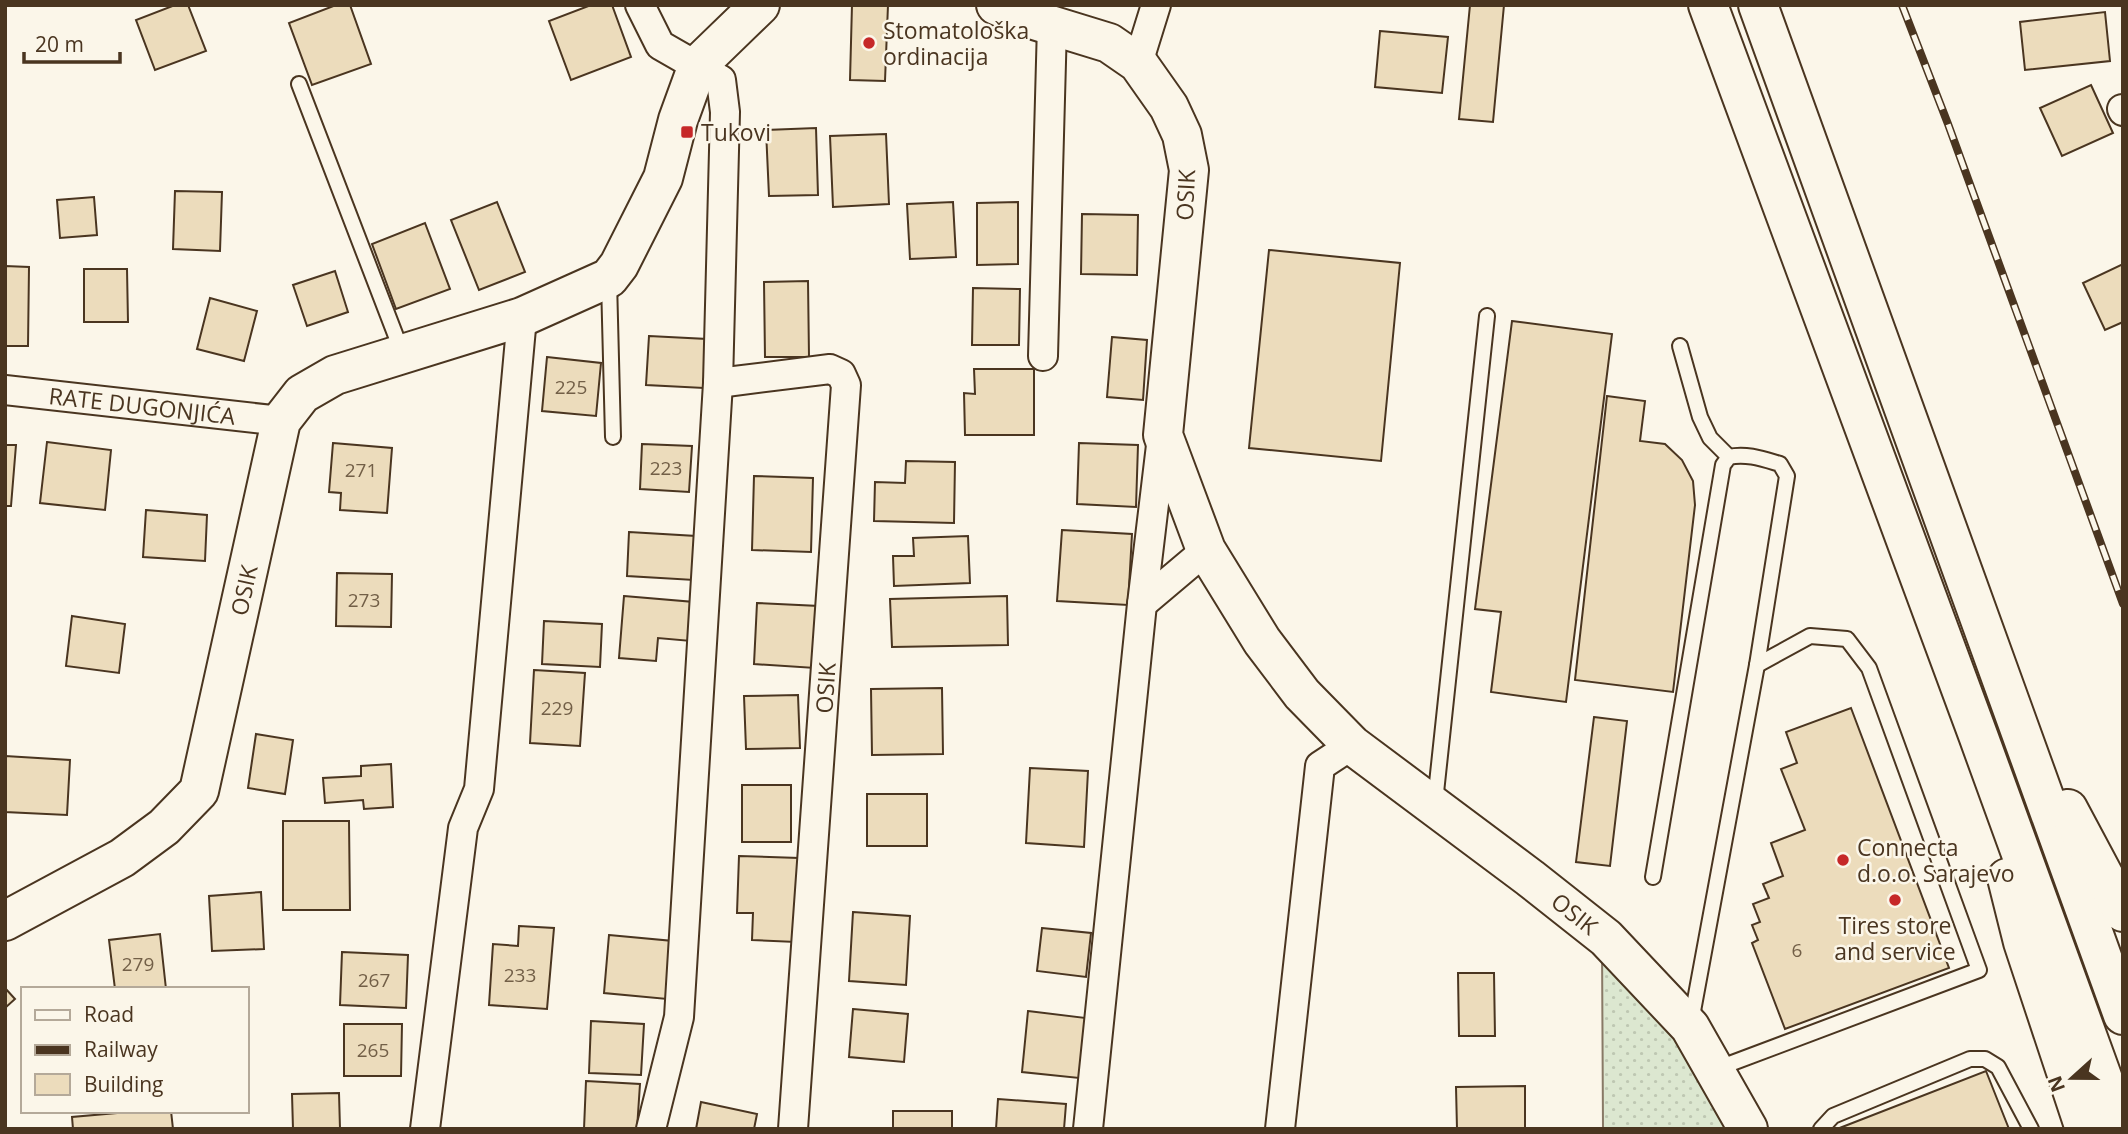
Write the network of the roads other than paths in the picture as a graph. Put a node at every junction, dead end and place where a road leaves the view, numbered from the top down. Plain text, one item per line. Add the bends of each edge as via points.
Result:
1 (640, 5) edge
2 (760, 5) edge
3 (1156, 5) edge
4 (1708, 5) edge
5 (1758, 5) edge
6 (1023, 13) edge
7 (1138, 63) junction
8 (698, 65) junction
9 (299, 84) dead end
10 (609, 278) junction
11 (1487, 316) dead end
12 (522, 317) junction
13 (1680, 346) dead end
14 (402, 354) junction
15 (1043, 356) dead end
16 (718, 383) junction
17 (5, 390) edge
18 (281, 421) junction
19 (1163, 435) junction
20 (613, 437) dead end
21 (1729, 457) junction
22 (1206, 550) junction
23 (1142, 604) junction
24 (1757, 665) junction
25 (2016, 719) junction
26 (1978, 735) junction
27 (1352, 745) junction
28 (1435, 807) junction
29 (1653, 877) dead end
30 (2123, 912) edge
31 (5, 921) edge
32 (2123, 1015) edge
33 (1690, 1027) junction
34 (1715, 1070) junction
35 (425, 1129) edge
36 (651, 1129) edge
37 (793, 1129) edge
38 (1088, 1129) edge
39 (1280, 1129) edge
40 (1748, 1129) edge
41 (1821, 1129) edge
42 (2031, 1129) edge
43 (2085, 1129) edge
44 (2121, 1129) edge

1 - 8 street via 660,45
2 - 8 main road
3 - 7 street
4 - 26 main road
5 - 25 main road
6 - 7 main road, OSIK via 1109,43
6 - 15 street, OSIK
7 - 19 main road, OSIK via 1169,107 1182,135 1189,170
8 - 10 main road via 663,178
8 - 16 street via 721,80 725,112
9 - 14 lane
10 - 12 main road, OSIK
10 - 20 lane
11 - 28 lane
12 - 14 main road, OSIK
12 - 35 street via 479,789 463,828
13 - 21 lane via 1700,417 1710,438
14 - 18 main road, OSIK via 335,375 302,394
16 - 36 street via 679,1017
16 - 37 street, OSIK via 830,369 841,374 846,385
17 - 18 street, RATE DUGONJIĆA
18 - 31 main road, OSIK via 199,791 164,827 122,858
19 - 22 main road, OSIK
19 - 23 street, OSIK
21 - 24 lane via 1780,464 1787,476
21 - 29 lane via 1723,465
22 - 23 street
22 - 27 main road, OSIK via 1262,641 1302,694
23 - 38 street, OSIK
24 - 33 lane
24 - 34 lane via 1810,636 1847,639 1870,668 1979,970
25 - 30 main road
25 - 32 main road
26 - 43 main road via 2023,942
26 - 44 main road
27 - 28 main road, OSIK
27 - 39 street via 1320,766
28 - 33 main road, OSIK via 1606,938
33 - 34 main road, OSIK
34 - 40 main road, OSIK
41 - 42 lane via 1833,1116 1970,1059 1985,1059 1998,1067

